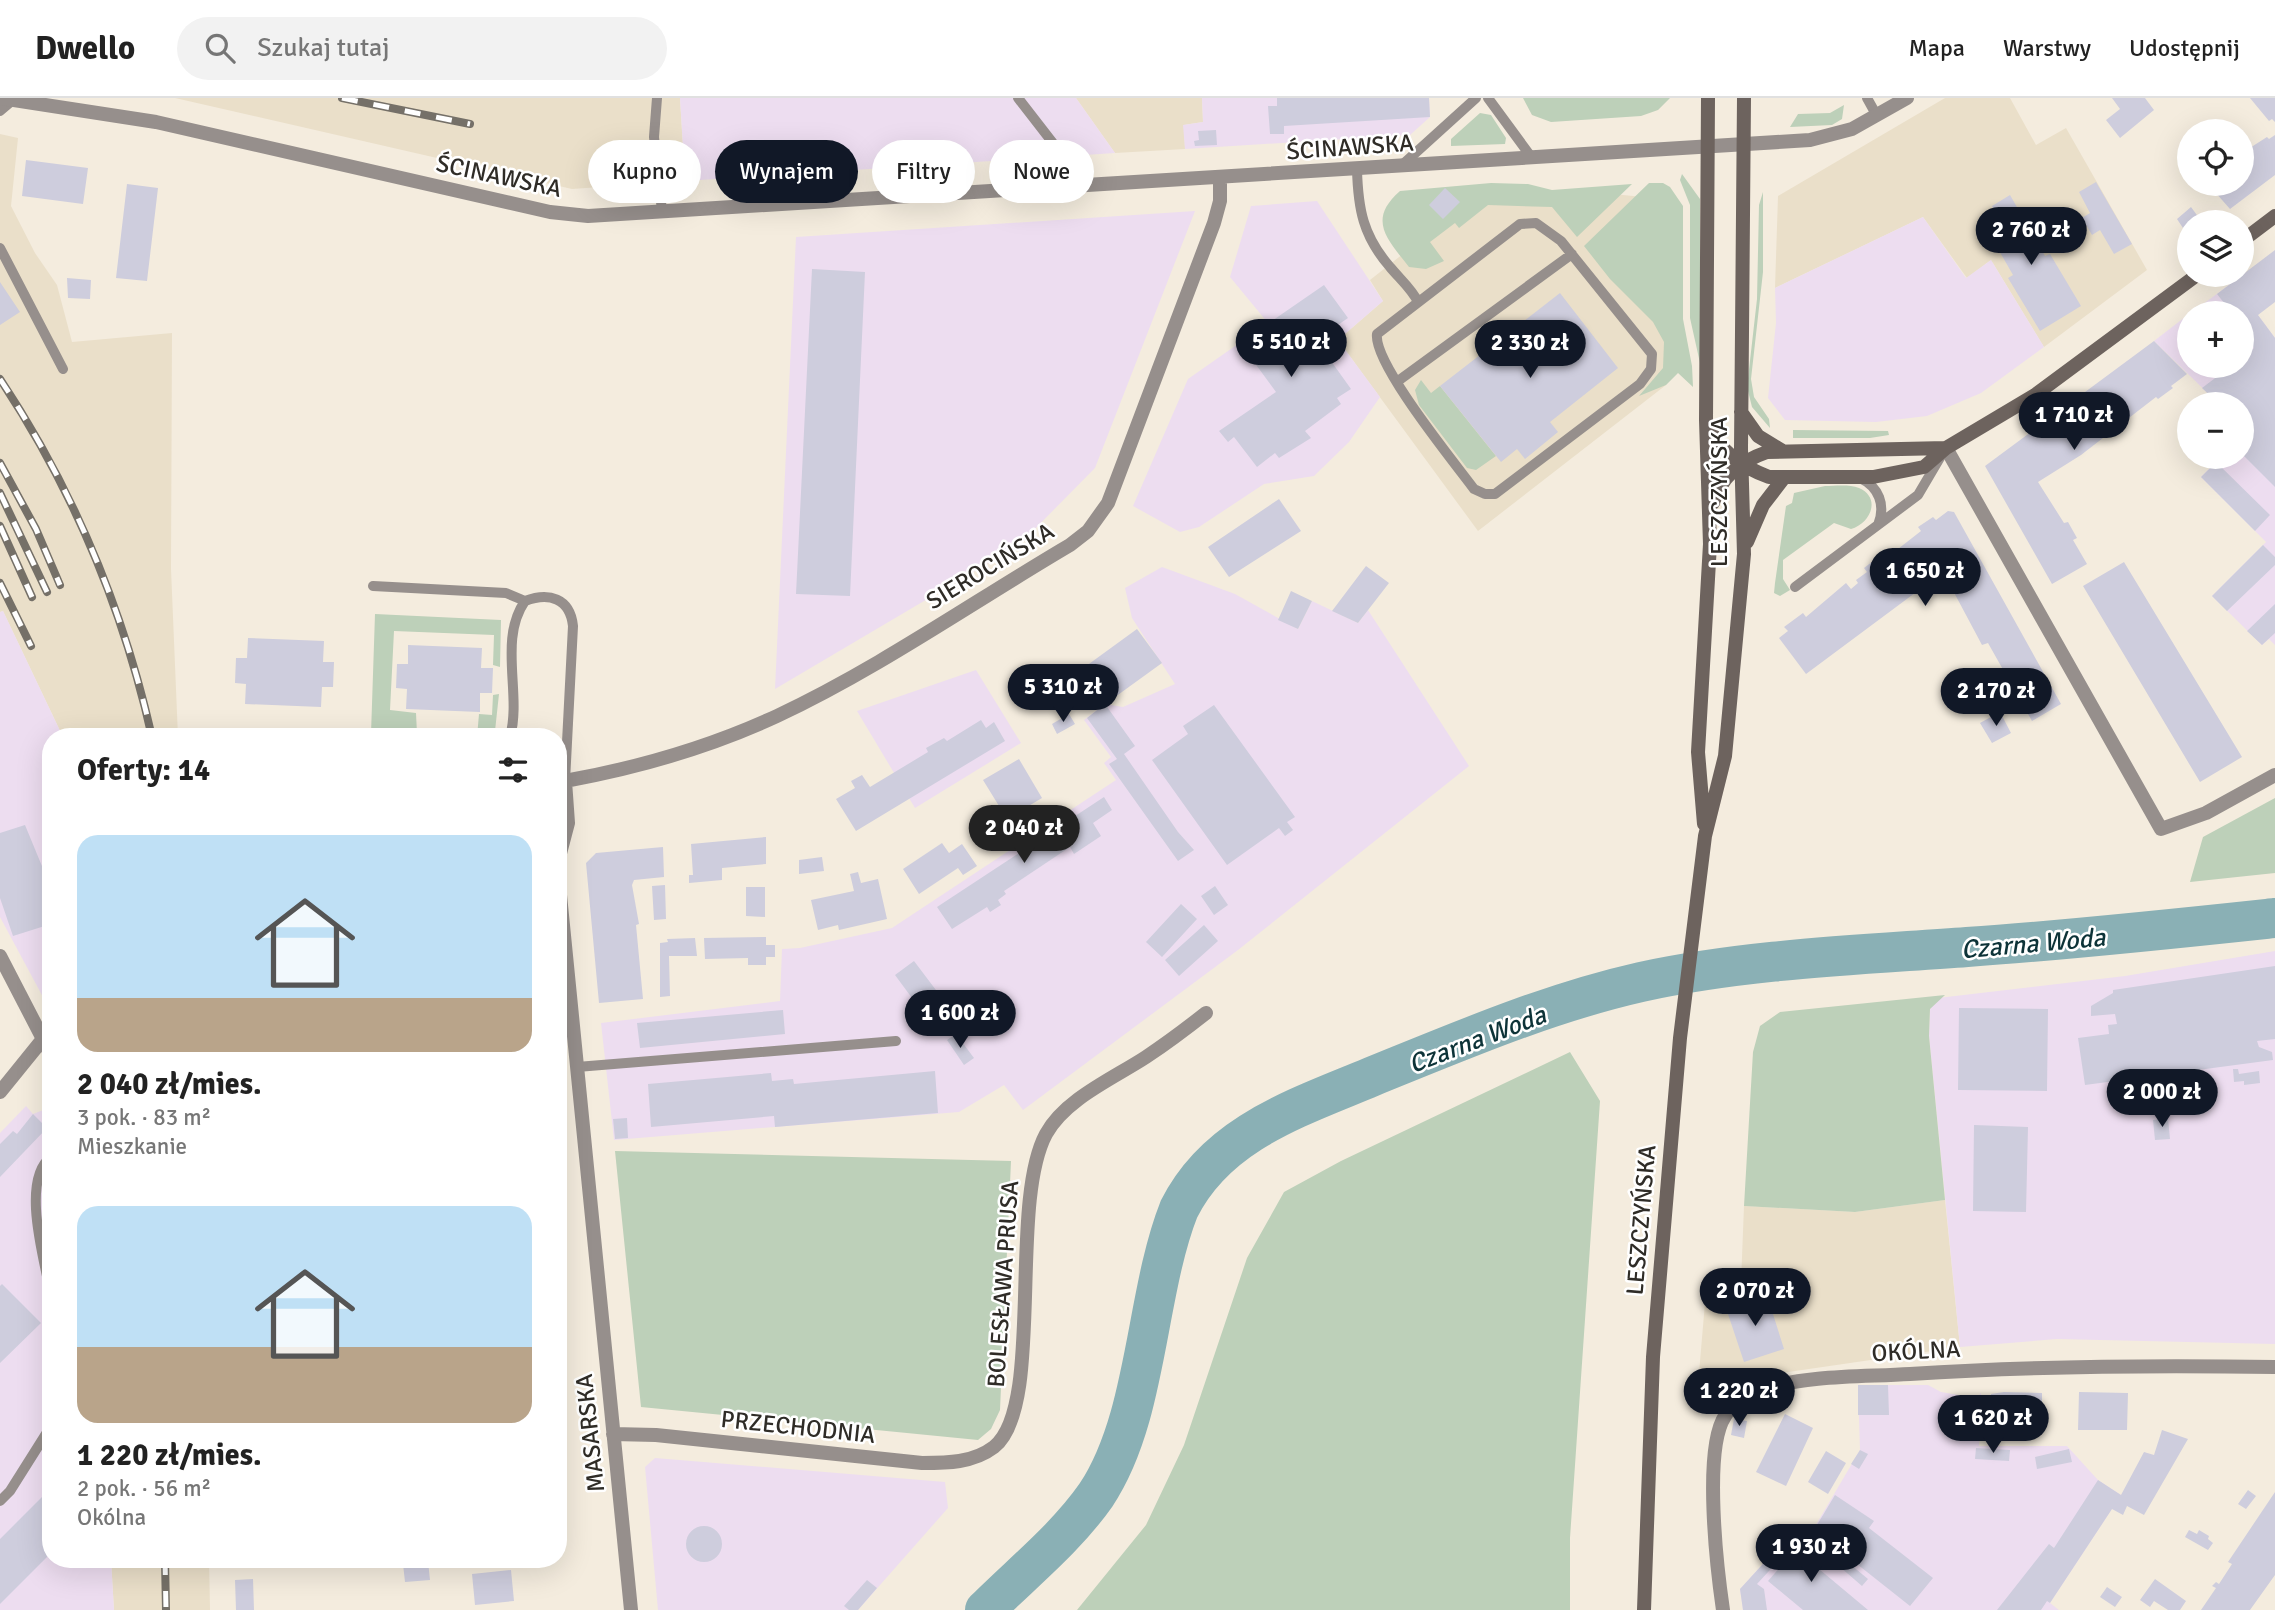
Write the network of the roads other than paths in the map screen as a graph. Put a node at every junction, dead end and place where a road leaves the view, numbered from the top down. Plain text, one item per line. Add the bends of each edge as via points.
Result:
1 (657, 98) edge
2 (1018, 98) edge
3 (1476, 98) edge
4 (1488, 98) edge
5 (1708, 98) edge
6 (1744, 98) edge
7 (1867, 98) edge
8 (1908, 98) edge
9 (7, 99) edge
10 (0, 111) edge
11 (1877, 116) junction
12 (1051, 140) edge
13 (1744, 144) junction
14 (1708, 148) junction
15 (1532, 158) junction
16 (1401, 166) junction
17 (1357, 169) junction
18 (1220, 177) junction
19 (1094, 184) edge
20 (989, 191) edge
21 (662, 211) junction
22 (2275, 216) edge
23 (2254, 232) edge
24 (0, 248) edge
25 (1572, 254) junction
26 (2181, 287) edge
27 (1418, 302) junction
28 (63, 369) dead end
29 (1398, 382) junction
30 (1741, 412) junction
31 (1706, 420) junction
32 (1947, 448) junction
33 (1783, 450) junction
34 (1741, 464) junction
35 (1859, 477) junction
36 (1783, 479) junction
37 (1710, 515) junction
38 (1878, 524) junction
39 (1745, 554) junction
40 (373, 586) dead end
41 (1795, 587) dead end
42 (525, 601) junction
43 (510, 728) edge
44 (567, 733) edge
45 (2275, 775) edge
46 (567, 781) edge
47 (1704, 836) junction
48 (0, 956) edge
49 (567, 966) edge
50 (1206, 1013) dead end
51 (42, 1037) edge
52 (42, 1040) edge
53 (896, 1041) dead end
54 (577, 1067) junction
55 (0, 1092) edge
56 (42, 1166) edge
57 (42, 1238) edge
58 (2275, 1367) edge
59 (613, 1434) junction
60 (42, 1440) edge
61 (977, 1457) joint
62 (0, 1501) edge
63 (631, 1610) edge
64 (1644, 1610) edge
65 (1723, 1610) edge

1 - 21 lane via 654,137
2 - 12 lane
3 - 16 lane
4 - 15 lane
5 - 14 main road, LESZCZYŃSKA
6 - 13 main road, LESZCZYŃSKA
7 - 11 lane
8 - 11 street, ŚCINAWSKA
9 - 10 lane
9 - 21 street, ŚCINAWSKA via 156,122 550,212 588,216
11 - 13 street, ŚCINAWSKA via 1821,138
13 - 14 street, ŚCINAWSKA
13 - 30 main road, LESZCZYŃSKA
14 - 15 street, ŚCINAWSKA
14 - 31 main road, LESZCZYŃSKA
15 - 16 street, ŚCINAWSKA
16 - 17 street, ŚCINAWSKA
17 - 18 street, ŚCINAWSKA
17 - 27 lane via 1365,230
18 - 19 street, ŚCINAWSKA
18 - 46 street, SIEROCIŃSKA via 1214,223 1124,464 1104,511 1083,536 777,716 664,757
20 - 21 street, ŚCINAWSKA
22 - 23 main road
24 - 28 lane
25 - 27 lane via 1546,228 1520,224
25 - 29 lane
25 - 29 lane via 1652,354 1651,369 1640,384 1495,494 1474,489
26 - 32 main road via 2035,395
27 - 29 lane via 1377,334
30 - 33 main road via 1758,436
30 - 34 main road, LESZCZYŃSKA
31 - 34 main road via 1718,442
31 - 37 main road, LESZCZYŃSKA
32 - 33 main road
32 - 35 main road via 1913,472
32 - 38 lane via 1918,495
32 - 45 street via 2161,829 2206,813
33 - 34 main road
34 - 36 main road
34 - 37 main road via 1719,486
34 - 39 main road, LESZCZYŃSKA
35 - 36 main road
35 - 38 lane via 1880,496
36 - 39 main road via 1763,506
37 - 47 main road, LESZCZYŃSKA via 1698,752
38 - 41 lane
39 - 47 main road, LESZCZYŃSKA via 1725,756
40 - 42 lane via 506,593
42 - 43 lane via 517,612 513,634
42 - 44 lane via 549,596 562,601 572,613
47 - 64 main road, LESZCZYŃSKA via 1680,1038 1655,1322
48 - 51 street
49 - 54 street, MASARSKA
50 - 61 street, BOLESŁAWA PRUSA via 1070,1107 1045,1136 1028,1205 1017,1403 1004,1437
52 - 55 street
53 - 54 lane
54 - 59 street, MASARSKA
56 - 57 lane via 34,1186
58 - 65 street, OKÓLNA via 2007,1368 1818,1380 1752,1393 1725,1416 1717,1444 1715,1528
59 - 61 street, PRZECHODNIA via 922,1463
59 - 63 street, MASARSKA
60 - 62 lane

